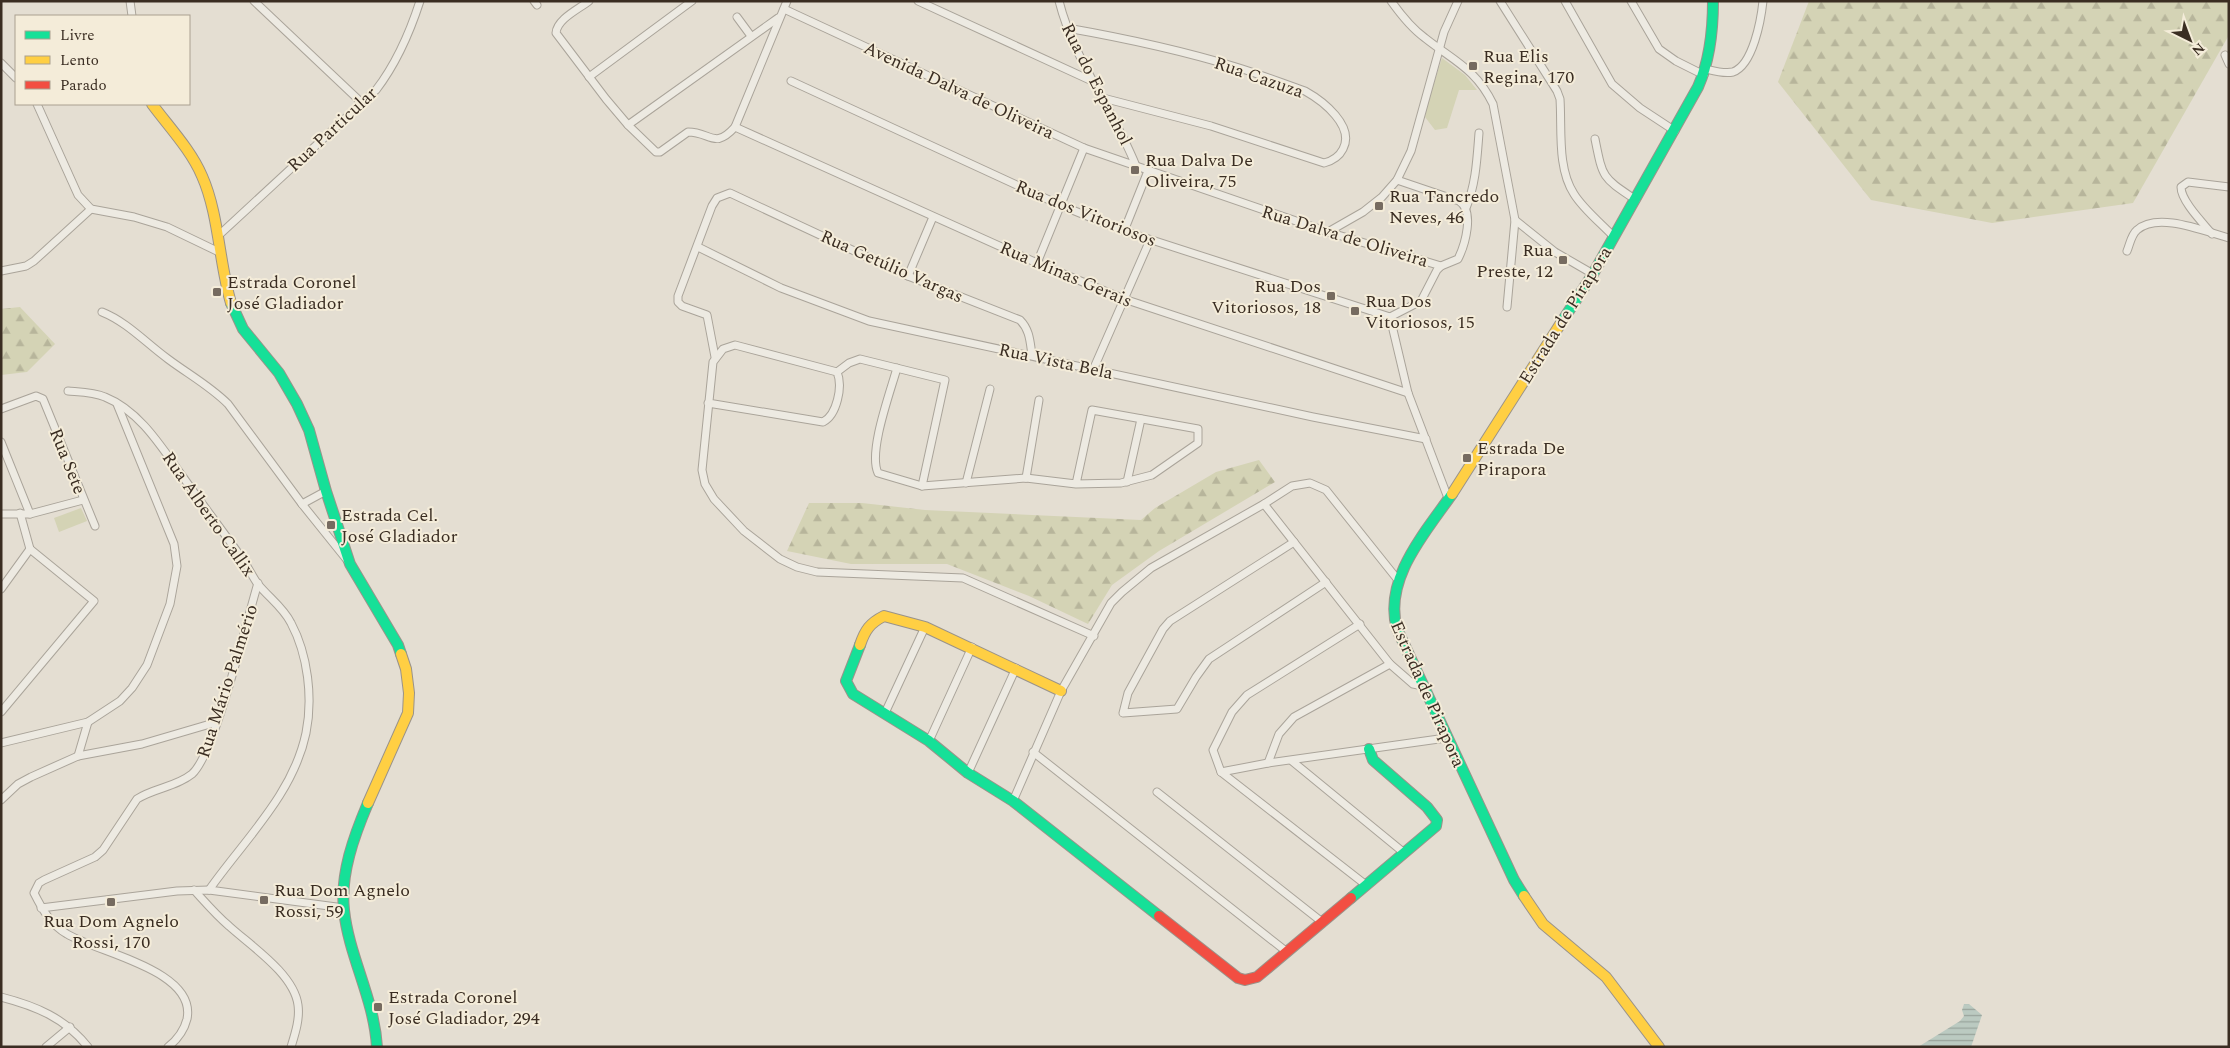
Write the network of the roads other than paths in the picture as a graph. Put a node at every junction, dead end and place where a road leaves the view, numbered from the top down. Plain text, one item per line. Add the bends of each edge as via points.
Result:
1 (130, 1) edge
2 (254, 1) edge
3 (420, 1) edge
4 (589, 1) edge
5 (692, 1) edge
6 (786, 1) edge
7 (918, 1) edge
8 (1059, 1) edge
9 (1391, 1) edge
10 (1458, 1) edge
11 (1500, 1) edge
12 (1565, 1) edge
13 (1713, 1) edge
14 (1763, 1) edge
15 (1632, 2) edge
16 (784, 9) junction
17 (132, 15) edge
18 (737, 16) dead end
19 (780, 16) junction
20 (1067, 28) junction
21 (751, 36) junction
22 (1440, 49) junction
23 (2225, 55) dead end
24 (1, 63) edge
25 (2229, 64) edge
26 (1705, 72) junction
27 (15, 77) edge
28 (589, 77) junction
29 (792, 81) dead end
30 (1092, 81) junction
31 (1103, 98) junction
32 (363, 104) junction
33 (38, 105) edge
34 (153, 105) edge
35 (628, 125) junction
36 (735, 127) junction
37 (1675, 131) junction
38 (1479, 132) dead end
39 (1594, 139) dead end
40 (1084, 148) junction
41 (1136, 166) junction
42 (1148, 171) junction
43 (1397, 180) junction
44 (2229, 187) edge
45 (1636, 200) junction
46 (1060, 205) junction
47 (1466, 208) junction
48 (91, 209) junction
49 (933, 217) junction
50 (1515, 220) junction
51 (1124, 231) junction
52 (1328, 232) junction
53 (2212, 234) junction
54 (218, 236) junction
55 (1614, 237) junction
56 (2229, 238) edge
57 (1150, 240) junction
58 (698, 247) junction
59 (2127, 251) dead end
60 (220, 252) junction
61 (1037, 263) junction
62 (1441, 266) junction
63 (1, 271) edge
64 (1593, 274) junction
65 (908, 276) junction
66 (1124, 299) junction
67 (1507, 307) dead end
68 (102, 312) dead end
69 (1390, 317) junction
70 (1032, 355) junction
71 (716, 357) junction
72 (897, 368) junction
73 (1094, 370) junction
74 (837, 372) junction
75 (990, 389) dead end
76 (68, 391) dead end
77 (1408, 392) junction
78 (1039, 400) dead end
79 (117, 403) junction
80 (708, 403) junction
81 (1, 409) edge
82 (1141, 419) junction
83 (1426, 439) junction
84 (1, 442) edge
85 (1026, 478) junction
86 (1127, 482) junction
87 (966, 483) junction
88 (1076, 484) junction
89 (922, 486) junction
90 (326, 491) junction
91 (1448, 498) junction
92 (84, 500) junction
93 (302, 504) junction
94 (1264, 504) junction
95 (20, 513) junction
96 (1, 514) edge
97 (30, 514) junction
98 (95, 526) dead end
99 (1294, 542) junction
100 (30, 548) junction
101 (350, 564) junction
102 (1398, 580) junction
103 (4, 581) edge
104 (1326, 582) junction
105 (258, 584) junction
106 (1, 589) edge
107 (1360, 624) junction
108 (925, 627) junction
109 (1094, 636) junction
110 (972, 647) junction
111 (1390, 664) junction
112 (1016, 668) junction
113 (1423, 686) junction
114 (1061, 691) junction
115 (1, 712) edge
116 (885, 714) junction
117 (88, 722) junction
118 (217, 722) junction
119 (1446, 738) junction
120 (929, 741) junction
121 (1, 742) edge
122 (1369, 749) junction
123 (1033, 752) junction
124 (78, 756) junction
125 (1292, 761) junction
126 (1268, 763) junction
127 (1221, 772) junction
128 (968, 773) junction
129 (1157, 792) dead end
130 (1, 800) edge
131 (1013, 801) junction
132 (1403, 852) junction
133 (1366, 885) junction
134 (194, 890) junction
135 (209, 890) junction
136 (41, 908) junction
137 (344, 908) junction
138 (1322, 922) junction
139 (1287, 952) junction
140 (1, 997) edge
141 (70, 1027) junction
142 (46, 1047) edge
143 (88, 1047) edge
144 (168, 1047) edge
145 (291, 1047) edge
146 (378, 1047) edge
147 (1659, 1047) edge

1 - 17 street
2 - 32 street
3 - 32 street, Rua Particular via 388,74
4 - 28 street via 556,28 560,40
5 - 28 street
6 - 16 street
7 - 30 street
8 - 20 street, Rua do Espanhol
9 - 22 street via 1411,26
10 - 22 street
11 - 55 street via 1560,99 1568,184 1578,200
12 - 37 street via 1612,84
13 - 26 street, Estrada de Pirapora via 1712,33
14 - 26 street via 1750,53 1742,65 1730,72
15 - 26 street via 1659,48 1676,61
16 - 19 street
16 - 40 street, Avenida Dalva de Oliveira
18 - 21 street
19 - 21 street
19 - 36 street
20 - 30 street, Rua do Espanhol
20 - 31 street, Rua Cazuza via 1137,41 1238,67 1305,91 1338,120 1347,135 1346,143 1336,158 1324,163 1211,126
21 - 35 street
22 - 43 street via 1411,152
22 - 50 street via 1473,73 1493,104
23 - 25 street
24 - 27 street
26 - 37 street, Estrada de Pirapora
28 - 35 street
29 - 46 street, Rua dos Vitoriosos
30 - 31 street, Rua do Espanhol
31 - 41 street, Rua do Espanhol
32 - 54 street, Rua Particular
33 - 48 street via 75,189
34 - 54 street via 204,178
35 - 36 street via 652,150 660,152 688,132 720,139
36 - 49 street, Rua Minas Gerais
37 - 45 street, Estrada de Pirapora
38 - 47 street via 1473,183
39 - 45 street via 1606,179
40 - 41 street, Avenida Dalva de Oliveira
40 - 46 street
41 - 42 street, Rua Dalva de Oliveira
42 - 51 street
42 - 52 street, Rua Dalva de Oliveira
43 - 47 street via 1459,201
43 - 52 street via 1363,212
44 - 53 street via 2188,182 2181,187 2183,195
45 - 55 street, Estrada de Pirapora
46 - 51 street, Rua dos Vitoriosos
46 - 61 street
47 - 62 street via 1467,222 1461,253 1458,259
48 - 60 street via 134,217 167,228
48 - 63 street via 34,261
49 - 61 street, Rua Minas Gerais
49 - 65 street
50 - 64 street via 1555,252
50 - 67 street
51 - 57 street, Rua dos Vitoriosos
52 - 62 street, Rua Dalva de Oliveira
53 - 56 street
53 - 59 street via 2174,222 2153,224 2133,234
54 - 60 street
55 - 64 street, Estrada de Pirapora
57 - 66 street
57 - 69 street, Rua dos Vitoriosos
58 - 65 street, Rua Getúlio Vargas via 712,206 717,198 730,193
58 - 70 street, Rua Vista Bela via 781,288 869,321
58 - 71 street via 678,302 707,316
60 - 90 street via 223,276 234,312 279,373 297,404 309,430
61 - 66 street, Rua Minas Gerais
62 - 69 street via 1421,301
64 - 91 street, Estrada de Pirapora
65 - 70 street, Rua Getúlio Vargas via 1020,320 1029,333
66 - 73 street
66 - 77 street, Rua Minas Gerais
68 - 93 street via 115,317 170,361 216,392
69 - 77 street
70 - 73 street, Rua Vista Bela
71 - 74 street via 723,349 735,345
71 - 80 street
72 - 74 street via 860,359
72 - 89 street via 876,446 875,467 878,473
72 - 89 street via 945,380
73 - 83 street, Rua Vista Bela
74 - 80 street via 840,383 838,396 833,413 823,422
75 - 87 street
76 - 79 street, Rua Alberto Callix via 92,393
77 - 83 street
78 - 85 street
79 - 105 street, Rua Alberto Callix via 150,432
79 - 117 street via 174,544 177,566 170,604 147,665 120,701
80 - 109 street via 702,470 705,484 714,499 744,531 780,559 817,572 963,578
81 - 92 street, Rua Sete via 32,396 40,396
82 - 86 street
82 - 86 street via 1198,429 1198,443 1152,475
82 - 88 street via 1092,410
83 - 91 street
84 - 97 street
85 - 87 street
85 - 88 street
86 - 88 street
87 - 89 street
90 - 93 street
90 - 101 street
91 - 102 street, Estrada de Pirapora via 1414,548
92 - 97 street
92 - 98 street, Rua Sete
93 - 101 street
94 - 99 street
94 - 102 street via 1296,484 1310,483 1321,487
94 - 109 street via 1142,575 1111,603
95 - 96 street
95 - 97 street
95 - 100 street
99 - 104 street
99 - 104 street via 1170,621 1128,693 1123,713 1177,709 1210,659
100 - 103 street
100 - 115 street via 94,601
101 - 137 street via 398,645 406,669 409,694 408,713 357,831 346,867
102 - 113 street, Estrada de Pirapora via 1393,614 1396,629
103 - 106 street
104 - 107 street
105 - 118 street, Rua Mário Palmério
105 - 135 street, Rua Alberto Callix via 292,623 303,654 309,693 306,734 286,786
107 - 111 street
107 - 127 street via 1247,695 1232,712 1213,750
108 - 110 street
108 - 116 street
108 - 116 street via 884,616 872,622 865,631 846,684 854,694
109 - 114 street
110 - 112 street
110 - 120 street
111 - 113 street via 1413,684
111 - 126 street via 1294,717 1279,734
112 - 114 street
112 - 128 street
113 - 119 street, Estrada de Pirapora
114 - 123 street
116 - 120 street
117 - 121 street
117 - 124 street
118 - 124 street via 142,744
118 - 136 street, Rua Mário Palmério via 194,772 184,780 137,799 95,857 39,883 34,893
119 - 122 street
119 - 147 street, Estrada de Pirapora via 1514,880 1542,924 1606,977
120 - 128 street
122 - 125 street
122 - 132 street via 1373,760 1427,807 1437,820 1436,826
123 - 131 street
123 - 139 street
124 - 130 street via 18,784
125 - 126 street
125 - 132 street
126 - 127 street
127 - 133 street
128 - 131 street
129 - 138 street
131 - 139 street via 1238,978 1257,977
132 - 133 street
133 - 138 street
134 - 135 street
134 - 136 street
134 - 145 street via 291,987 298,1005
135 - 137 street
136 - 144 street via 66,934 149,968 180,990 188,1012 184,1028
137 - 146 street via 350,940 374,1015
138 - 139 street
140 - 141 street via 25,1003
141 - 142 street
141 - 143 street

